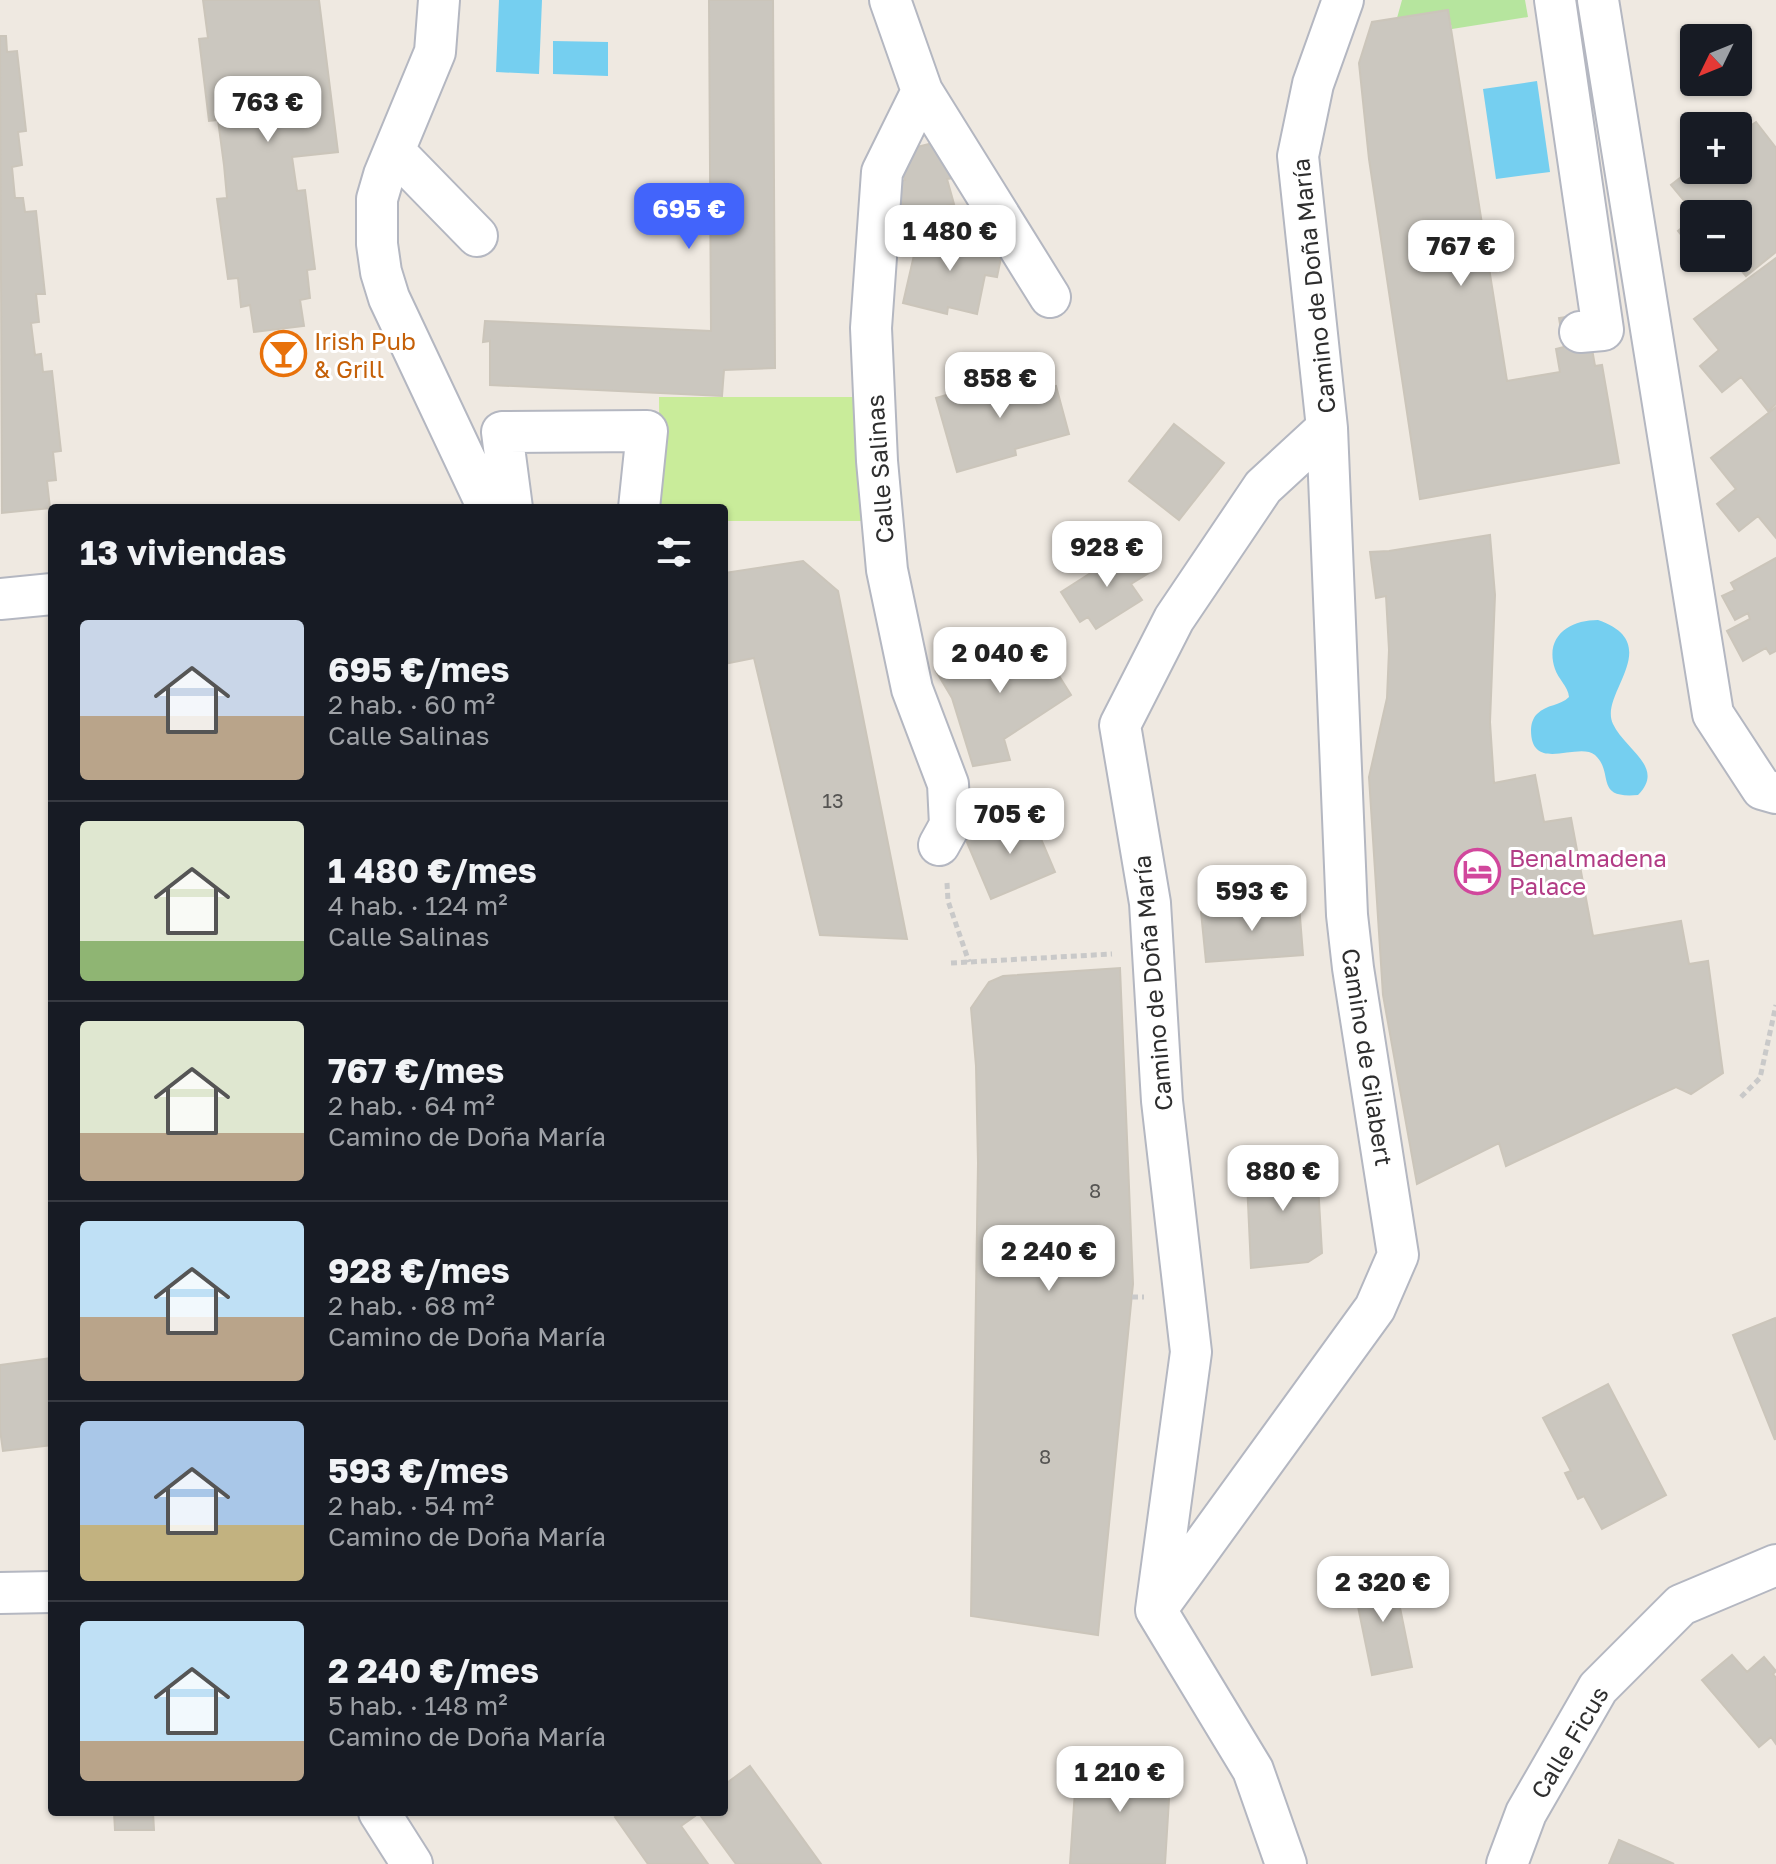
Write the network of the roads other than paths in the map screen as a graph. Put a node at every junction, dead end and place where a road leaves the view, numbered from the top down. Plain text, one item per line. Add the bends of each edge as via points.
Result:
1 (439, 0) edge
2 (890, 0) edge
3 (1343, 0) edge
4 (1555, 0) edge
5 (1598, 0) edge
6 (922, 91) junction
7 (394, 151) junction
8 (477, 236) dead end
9 (1050, 297) dead end
10 (1580, 332) dead end
11 (1327, 428) junction
12 (486, 504) edge
13 (511, 504) edge
14 (639, 504) edge
15 (48, 594) edge
16 (0, 599) edge
17 (1776, 793) edge
18 (942, 842) road end
19 (1776, 1565) edge
20 (48, 1592) edge
21 (0, 1593) edge
22 (1156, 1610) junction
23 (382, 1816) edge
24 (412, 1864) edge
25 (1286, 1864) edge
26 (1507, 1864) edge

1 - 7 street via 435,52
2 - 6 street
3 - 11 street, Camino de Doña María via 1313,84 1298,156
4 - 10 street via 1603,330
5 - 17 street via 1713,714 1762,789
6 - 9 street
6 - 18 street, Calle Salinas via 882,172 871,328 887,570 912,689 948,784 950,825
7 - 8 street
7 - 12 street via 377,199 381,272
11 - 22 street, Camino de Doña María via 1263,487 1174,619 1120,725 1150,903 1162,1101 1191,1352
11 - 22 street, Camino de Gilabert via 1347,915 1398,1255 1375,1308
13 - 14 street via 502,432 647,431
15 - 16 street
19 - 26 street, Calle Ficus via 1681,1605 1598,1688 1526,1813
20 - 21 street
22 - 25 street via 1253,1770
23 - 24 street

